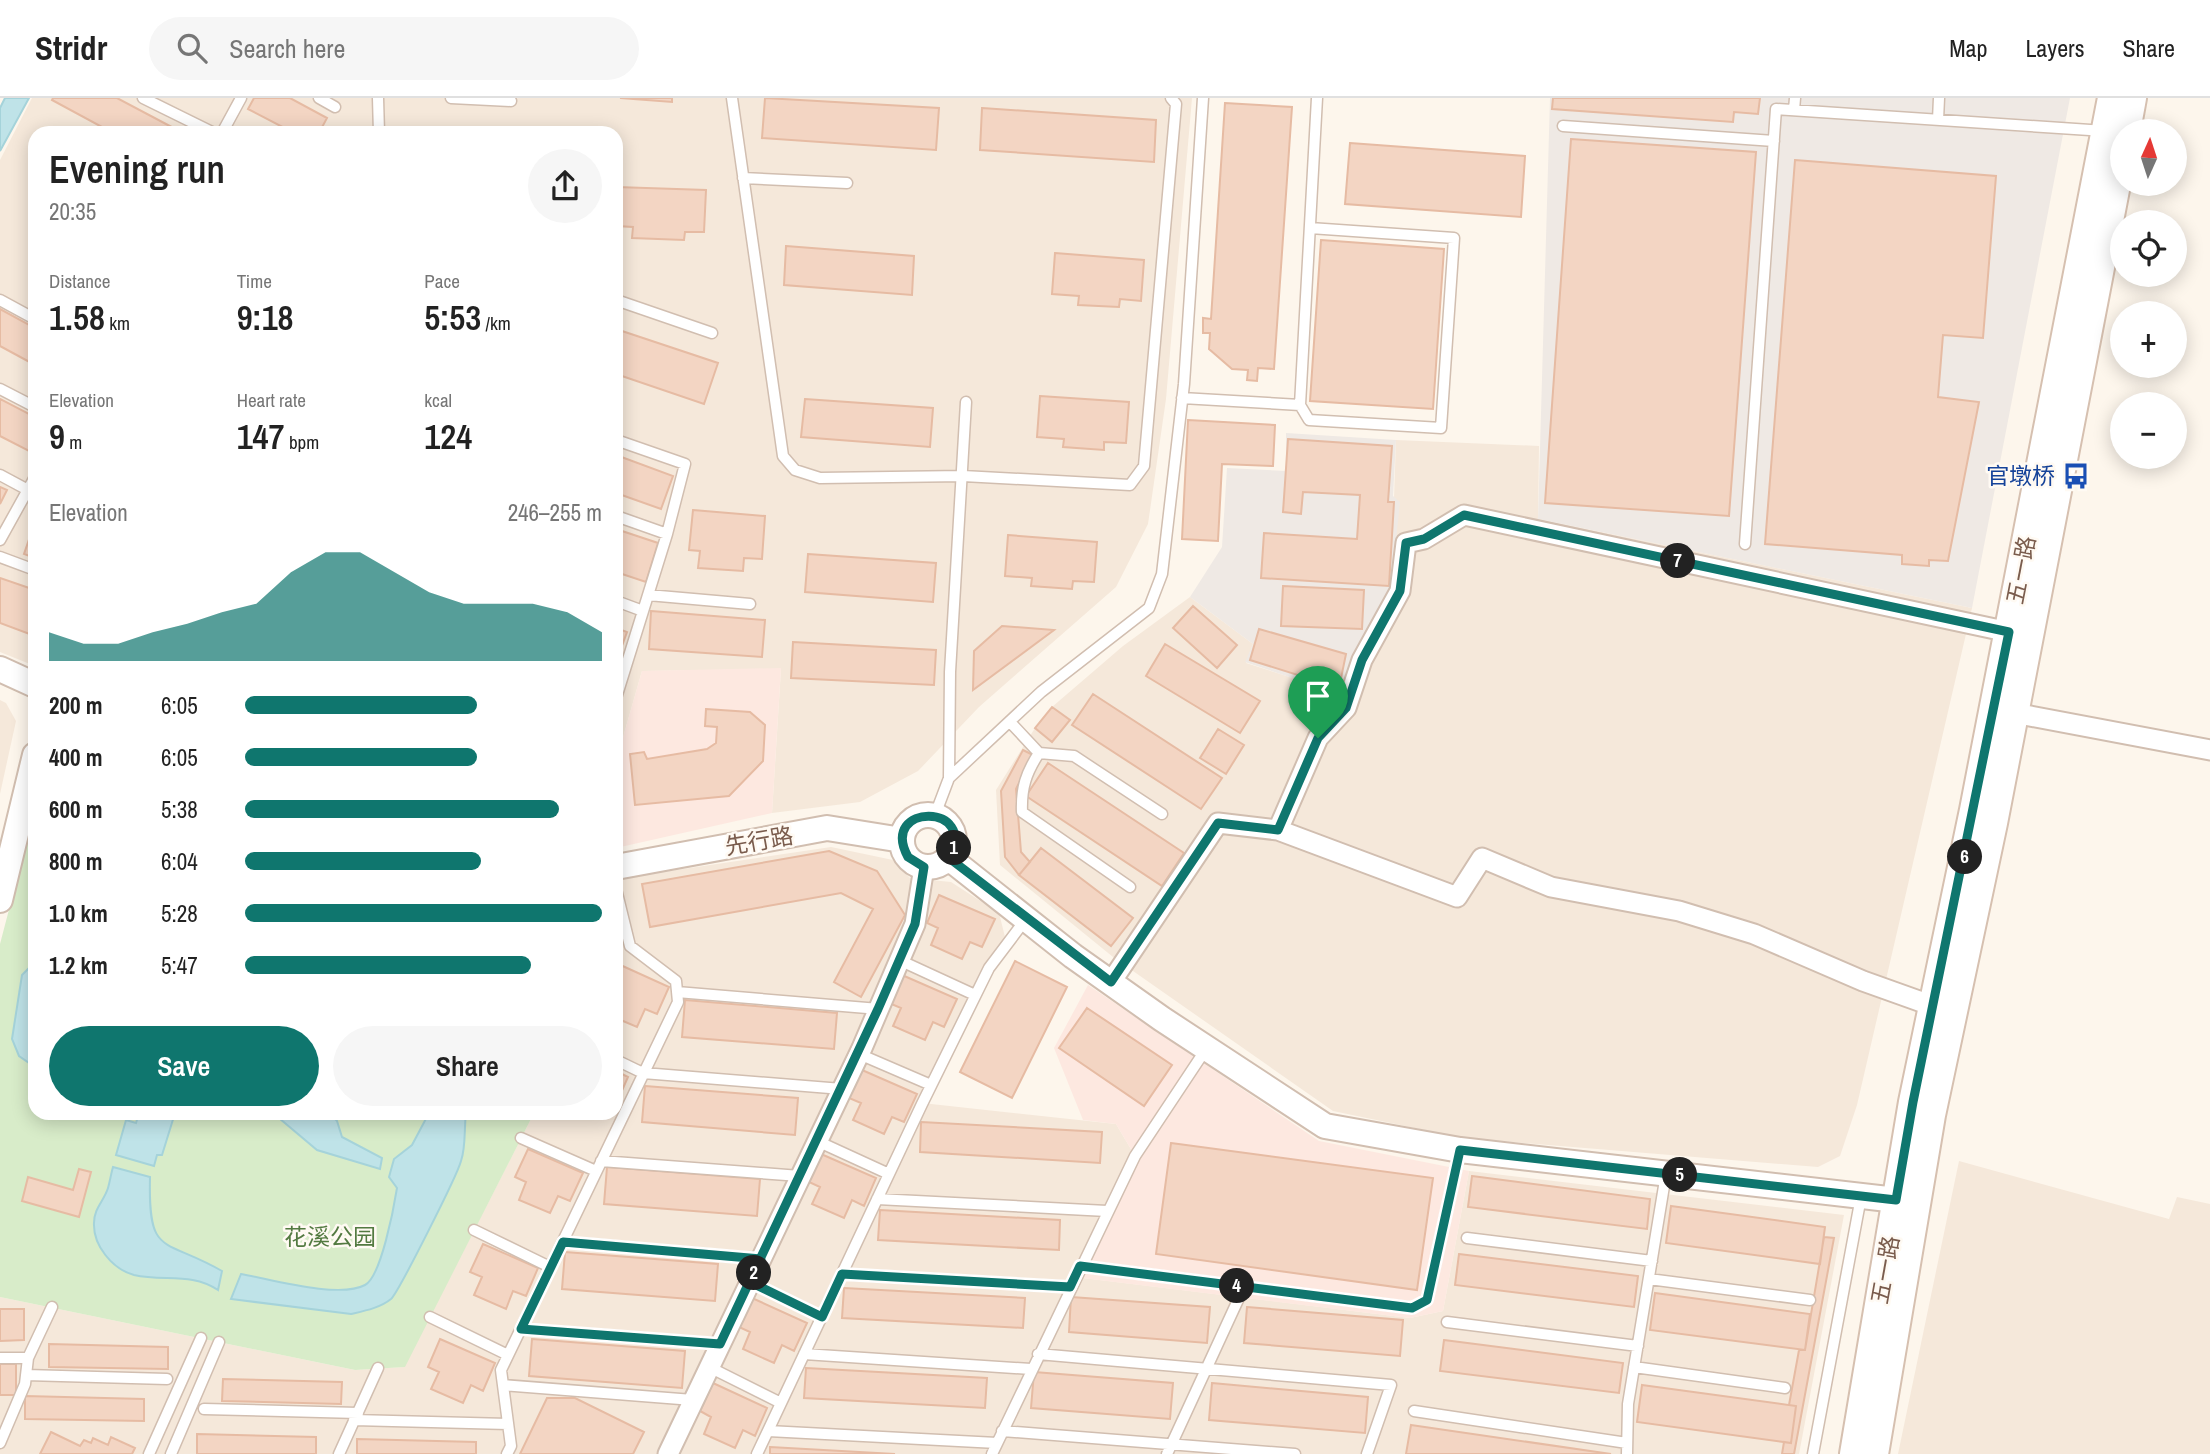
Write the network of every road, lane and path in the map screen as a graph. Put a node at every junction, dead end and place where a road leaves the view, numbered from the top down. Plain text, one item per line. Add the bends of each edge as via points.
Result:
1 (143, 98) edge
2 (241, 98) edge
3 (319, 98) edge
4 (378, 98) edge
5 (451, 98) edge
6 (732, 98) edge
7 (1203, 98) edge
8 (1317, 98) edge
9 (1795, 98) edge
10 (1939, 98) edge
11 (2112, 98) edge
12 (2132, 98) edge
13 (1175, 100) edge
14 (511, 101) dead end
15 (335, 107) dead end
16 (1794, 110) junction
17 (2116, 119) edge
18 (2125, 119) edge
19 (1938, 120) junction
20 (200, 126) edge
21 (226, 126) edge
22 (379, 126) edge
23 (1563, 126) dead end
24 (2110, 135) edge
25 (1774, 141) junction
26 (2110, 177) edge
27 (743, 178) junction
28 (847, 183) dead end
29 (2110, 185) edge
30 (1310, 228) junction
31 (0, 300) edge
32 (623, 302) edge
33 (28, 315) edge
34 (712, 333) dead end
35 (0, 389) edge
36 (1182, 398) junction
37 (966, 402) dead end
38 (28, 403) edge
39 (1300, 405) junction
40 (623, 442) edge
41 (0, 475) edge
42 (963, 476) junction
43 (28, 490) joint
44 (623, 518) edge
45 (667, 534) junction
46 (0, 540) edge
47 (1745, 544) dead end
48 (0, 557) edge
49 (28, 567) edge
50 (648, 595) junction
51 (623, 604) edge
52 (750, 604) dead end
53 (643, 611) junction
54 (2009, 632) junction
55 (0, 669) edge
56 (623, 674) edge
57 (28, 682) edge
58 (2014, 713) junction
59 (1010, 722) junction
60 (2210, 750) edge
61 (1039, 752) junction
62 (949, 778) junction
63 (28, 779) edge
64 (1162, 814) dead end
65 (935, 815) junction
66 (1278, 830) junction
67 (902, 840) junction
68 (949, 858) junction
69 (623, 866) edge
70 (924, 867) junction
71 (1130, 887) dead end
72 (0, 900) edge
73 (623, 918) edge
74 (1027, 919) junction
75 (899, 960) junction
76 (1111, 982) junction
77 (677, 992) junction
78 (975, 996) junction
79 (1933, 1006) junction
80 (878, 1009) junction
81 (1207, 1048) junction
82 (859, 1054) junction
83 (623, 1063) edge
84 (643, 1073) junction
85 (931, 1085) junction
86 (842, 1089) junction
87 (623, 1115) edge
88 (621, 1120) edge
89 (521, 1138) dead end
90 (817, 1141) junction
91 (1460, 1150) junction
92 (601, 1161) junction
93 (596, 1171) junction
94 (889, 1174) junction
95 (1667, 1174) junction
96 (800, 1176) junction
97 (1861, 1196) junction
98 (877, 1199) junction
99 (1906, 1201) junction
100 (1107, 1211) junction
101 (474, 1230) dead end
102 (1468, 1238) dead end
103 (563, 1242) junction
104 (761, 1259) junction
105 (1652, 1261) junction
106 (1080, 1266) junction
107 (551, 1267) junction
108 (842, 1274) junction
109 (1649, 1279) junction
110 (750, 1282) junction
111 (1070, 1287) junction
112 (1244, 1287) junction
113 (1810, 1300) dead end
114 (52, 1307) dead end
115 (430, 1317) dead end
116 (822, 1317) junction
117 (1447, 1322) dead end
118 (521, 1329) junction
119 (201, 1338) dead end
120 (219, 1342) dead end
121 (720, 1344) junction
122 (1637, 1346) junction
123 (804, 1354) junction
124 (1038, 1354) junction
125 (508, 1355) junction
126 (0, 1358) edge
127 (28, 1358) junction
128 (709, 1367) junction
129 (1634, 1367) junction
130 (378, 1368) dead end
131 (1031, 1369) junction
132 (1206, 1369) junction
133 (26, 1375) junction
134 (167, 1379) dead end
135 (503, 1385) junction
136 (1786, 1388) dead end
137 (693, 1400) junction
138 (781, 1403) junction
139 (204, 1409) dead end
140 (1414, 1411) dead end
141 (356, 1416) junction
142 (508, 1424) junction
143 (768, 1431) junction
144 (1002, 1431) junction
145 (0, 1443) edge
146 (997, 1443) junction
147 (1169, 1449) edge
148 (1627, 1449) edge
149 (149, 1454) edge
150 (171, 1454) edge
151 (339, 1454) edge
152 (507, 1454) edge
153 (668, 1454) edge
154 (757, 1454) edge
155 (992, 1454) edge
156 (1295, 1454) edge
157 (1367, 1454) edge
158 (1813, 1454) edge
159 (1854, 1454) edge
160 (1874, 1454) edge

1 - 20 lane
2 - 21 lane
3 - 15 lane
4 - 22 lane
5 - 14 lane
6 - 27 lane
7 - 36 lane
8 - 30 lane
9 - 16 lane
10 - 19 lane
11 - 17 main road, 五一路
12 - 18 main road, 五一路
13 - 42 lane via 1144,466 1130,485
16 - 19 lane
16 - 25 lane via 1776,109
19 - 24 lane
23 - 25 lane
25 - 47 lane
26 - 54 main road, 五一路
27 - 28 lane
27 - 42 lane via 783,456 795,470 820,478
29 - 58 main road, 五一路
30 - 39 lane
30 - 39 lane via 1454,238 1441,428 1309,420
31 - 33 lane
32 - 34 lane
35 - 38 lane
36 - 39 lane
36 - 59 lane via 1162,574 1149,608 1041,692
37 - 42 lane
40 - 45 lane via 685,464
41 - 43 lane
42 - 62 lane via 950,672
43 - 46 lane
44 - 45 lane
45 - 50 lane
48 - 49 lane
50 - 52 lane
50 - 53 lane
51 - 53 lane
53 - 56 lane
54 - 66 street via 1464,515 1424,539 1406,543 1400,591 1362,660 1346,708 1318,738
54 - 79 main road, 五一路
55 - 57 street
58 - 60 street
58 - 99 main road, 五一路 via 1931,1115
59 - 61 lane
59 - 62 lane
61 - 64 lane via 1074,756
61 - 71 lane via 1021,790 1022,812
62 - 65 lane
63 - 72 street
65 - 67 street via 913,820
65 - 68 street via 952,830 955,841
66 - 76 street via 1218,823
66 - 79 street via 1457,897 1482,858 1551,887 1679,911 1754,934
67 - 69 street, 先行路 via 827,828
67 - 70 street via 908,857
68 - 70 street
68 - 74 street
70 - 75 street via 915,924
73 - 77 lane via 630,946 676,981
74 - 76 street
74 - 78 lane via 989,968
75 - 78 lane
75 - 80 street
76 - 81 street
77 - 80 lane
77 - 84 lane via 678,1002
78 - 85 lane
79 - 99 main road, 五一路
80 - 82 street
81 - 91 street via 1325,1126
81 - 100 lane via 1135,1156
82 - 85 lane
82 - 86 street
83 - 84 lane
84 - 86 lane
84 - 87 lane
85 - 94 lane
86 - 90 street
88 - 92 lane
89 - 93 lane
90 - 94 lane
90 - 96 street
91 - 95 street
91 - 112 lane via 1427,1300 1412,1308
92 - 93 lane
92 - 96 lane
93 - 103 lane
94 - 98 lane
95 - 97 street
95 - 105 lane
96 - 104 street
97 - 99 street
97 - 158 lane
98 - 100 lane
98 - 108 lane
99 - 159 main road, 五一路
99 - 160 main road, 五一路
100 - 106 lane
101 - 107 lane
102 - 105 lane
103 - 104 lane
103 - 107 lane
104 - 110 street
105 - 109 lane
106 - 111 lane
106 - 112 lane
107 - 118 lane
108 - 111 lane
108 - 116 lane
109 - 113 lane
109 - 122 lane
110 - 116 lane
110 - 121 street
111 - 124 lane
112 - 132 lane
114 - 127 lane
115 - 125 lane
116 - 123 lane
117 - 122 lane
118 - 121 lane
118 - 125 lane
119 - 149 lane
120 - 150 lane
121 - 128 street
122 - 129 lane
123 - 131 lane
123 - 138 lane
124 - 131 lane
124 - 132 lane
125 - 135 lane via 501,1370
126 - 127 lane
127 - 133 lane
128 - 137 street
128 - 138 lane
129 - 136 lane
129 - 148 lane
130 - 141 lane
131 - 144 lane
132 - 147 lane
132 - 157 lane via 1391,1385
133 - 134 lane
133 - 145 lane
135 - 137 lane
135 - 142 lane
137 - 153 street
138 - 143 lane
139 - 141 lane
140 - 148 lane
141 - 142 lane
141 - 151 lane
142 - 152 lane via 511,1446
143 - 146 lane
143 - 154 lane
144 - 146 lane
144 - 147 lane
146 - 155 lane
147 - 156 lane

